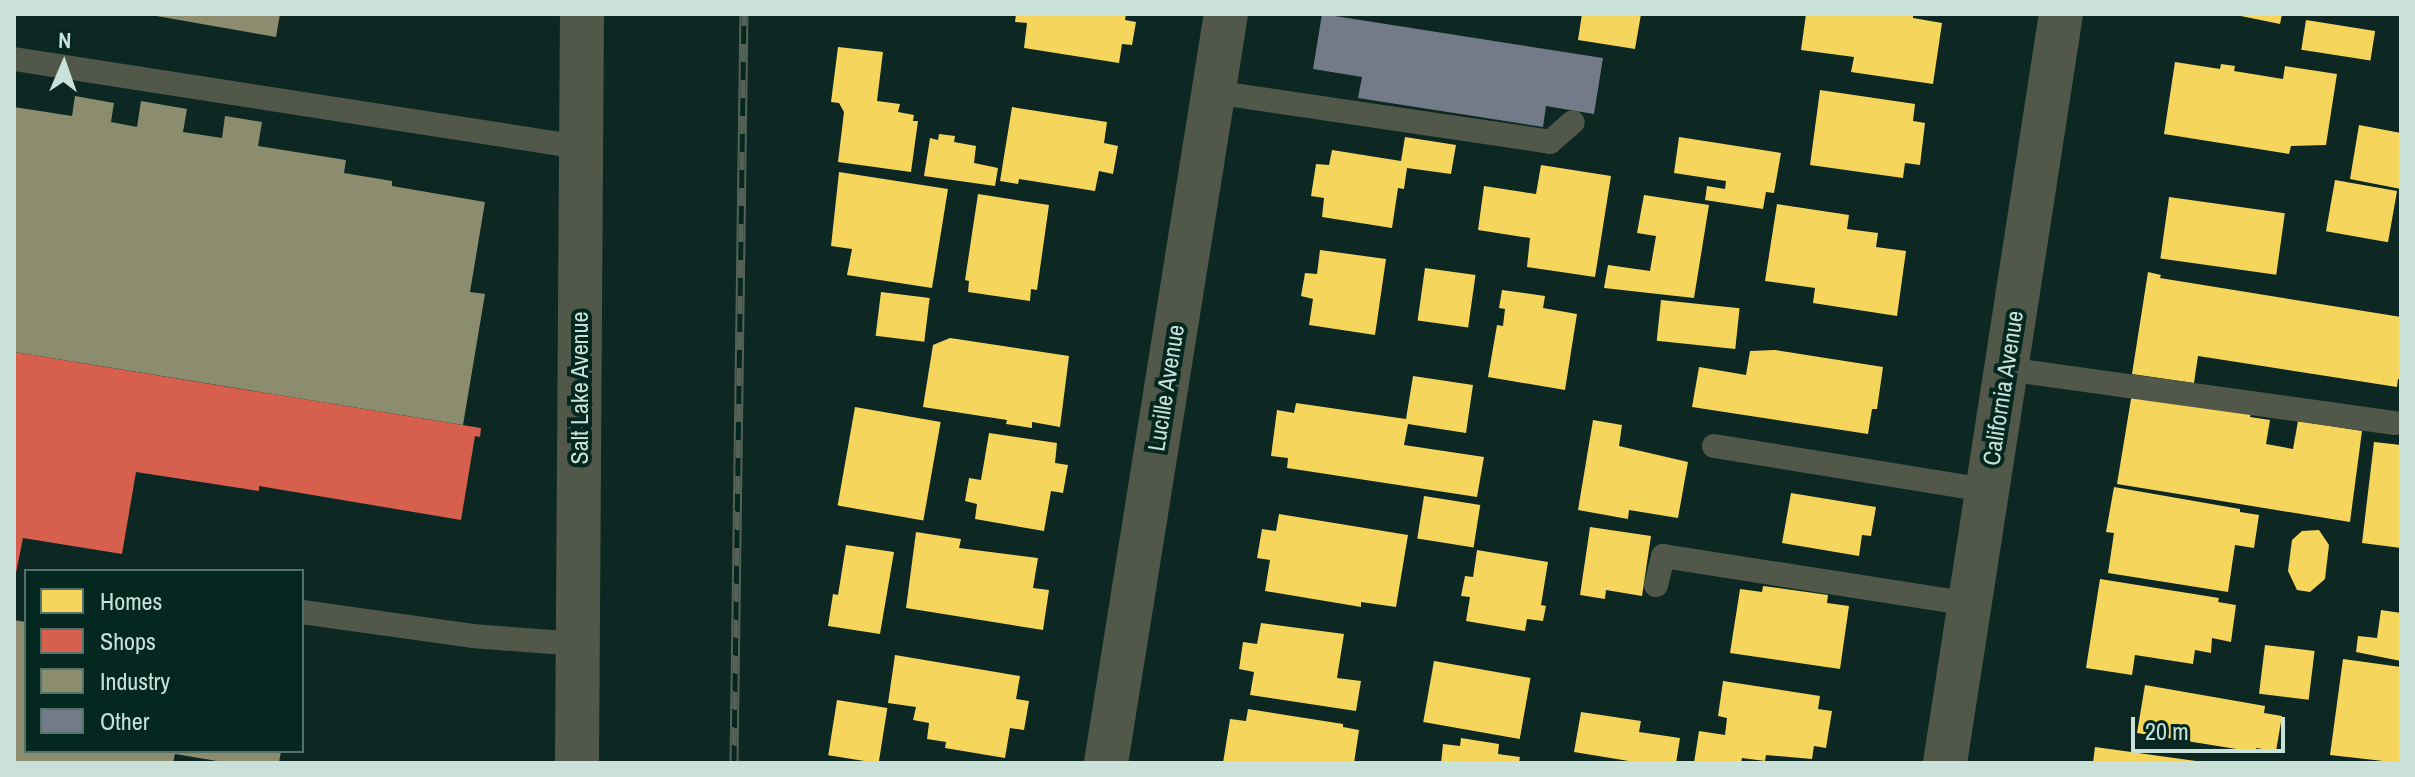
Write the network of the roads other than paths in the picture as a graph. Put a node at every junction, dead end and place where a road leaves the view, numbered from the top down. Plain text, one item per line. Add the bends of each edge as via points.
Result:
1 (582, 14) edge
2 (1226, 14) edge
3 (2061, 14) edge
4 (14, 59) edge
5 (1213, 92) junction
6 (1573, 122) dead end
7 (580, 147) junction
8 (2006, 369) junction
9 (2395, 423) dead end
10 (1714, 446) dead end
11 (1987, 490) junction
12 (1656, 585) dead end
13 (1969, 604) junction
14 (304, 612) edge
15 (579, 644) junction
16 (577, 763) edge
17 (1106, 763) edge
18 (1945, 763) edge

1 - 7 street, Salt Lake Avenue
2 - 5 street, Lucille Avenue
3 - 8 street, California Avenue
4 - 7 lane
5 - 6 lane via 1550,142
5 - 17 street, Lucille Avenue
7 - 15 street, Salt Lake Avenue
8 - 9 lane
8 - 11 street, California Avenue
10 - 11 lane
11 - 13 street, California Avenue
12 - 13 lane via 1663,556
13 - 18 street, California Avenue
14 - 15 lane via 472,636
15 - 16 street, Salt Lake Avenue

